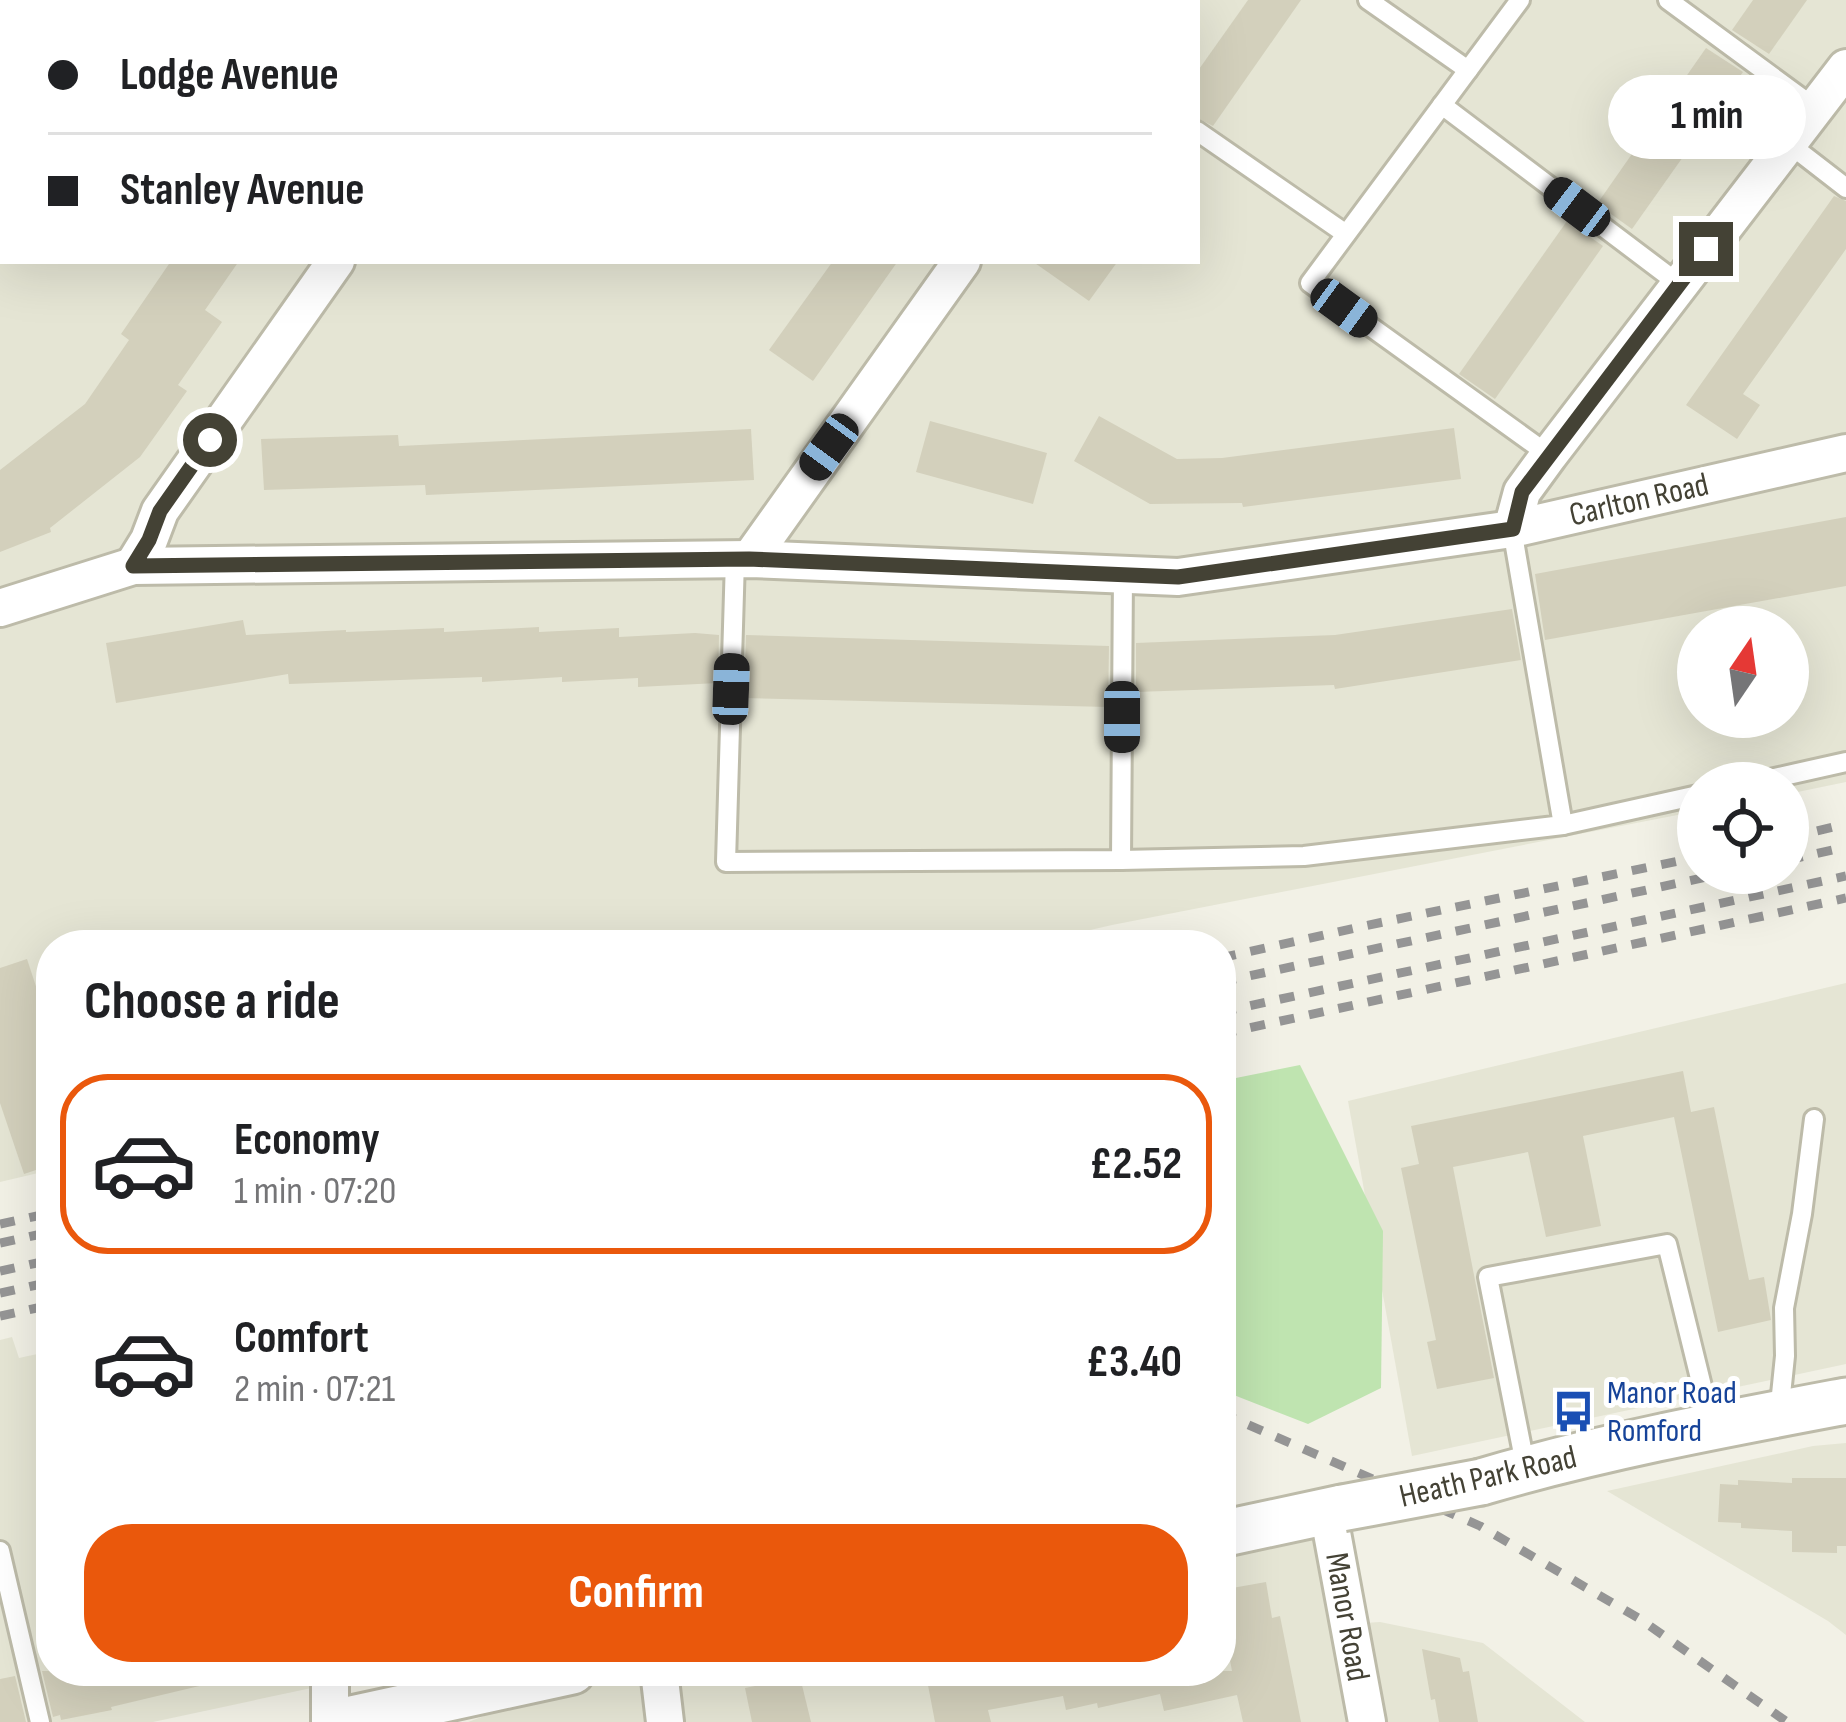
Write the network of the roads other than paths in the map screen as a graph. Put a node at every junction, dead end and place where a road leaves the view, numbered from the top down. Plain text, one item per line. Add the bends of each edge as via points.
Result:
1 (1368, 0) edge
2 (1520, 0) edge
3 (1668, 0) edge
4 (1846, 68) edge
5 (1468, 70) junction
6 (1442, 104) junction
7 (1815, 108) junction
8 (1200, 133) edge
9 (1789, 142) junction
10 (1846, 188) edge
11 (1346, 234) junction
12 (334, 264) edge
13 (960, 264) edge
14 (1679, 284) junction
15 (1846, 453) edge
16 (1549, 455) junction
17 (1513, 529) junction
18 (742, 559) junction
19 (133, 566) junction
20 (1123, 574) junction
21 (0, 608) edge
22 (1846, 762) edge
23 (1809, 770) edge
24 (1677, 800) edge
25 (1563, 825) junction
26 (1121, 860) junction
27 (1814, 1119) dead end
28 (1846, 1401) edge
29 (1779, 1414) junction
30 (1712, 1427) junction
31 (1526, 1469) junction
32 (1335, 1510) junction
33 (1236, 1531) edge
34 (0, 1551) edge
35 (331, 1686) edge
36 (502, 1686) edge
37 (661, 1686) edge
38 (40, 1722) edge
39 (334, 1722) edge
40 (665, 1722) edge
41 (1367, 1722) edge

1 - 5 lane
2 - 5 lane
3 - 7 lane
4 - 7 street
5 - 6 lane
6 - 11 lane
6 - 14 lane
7 - 9 street
8 - 11 lane
9 - 10 lane
9 - 14 street
11 - 16 lane via 1310,283
12 - 19 street via 160,511
13 - 18 street
14 - 16 street
15 - 17 street, Carlton Road
16 - 17 street via 1522,492
17 - 20 street, Carlton Road via 1178,577
17 - 25 lane
18 - 19 street, Carlton Road
18 - 20 street, Carlton Road
18 - 26 lane via 727,862
19 - 21 street, Carlton Road
20 - 26 lane
22 - 23 lane
24 - 25 lane
25 - 26 lane via 1304,856
27 - 29 lane via 1784,1308
28 - 29 street, Heath Park Road
29 - 30 street, Heath Park Road
30 - 31 street, Heath Park Road
30 - 31 lane via 1667,1244 1488,1277
31 - 32 street, Heath Park Road, bridge
32 - 33 street, Heath Park Road
32 - 41 street, Manor Road
34 - 38 lane
35 - 39 street
36 - 39 street
37 - 40 street

